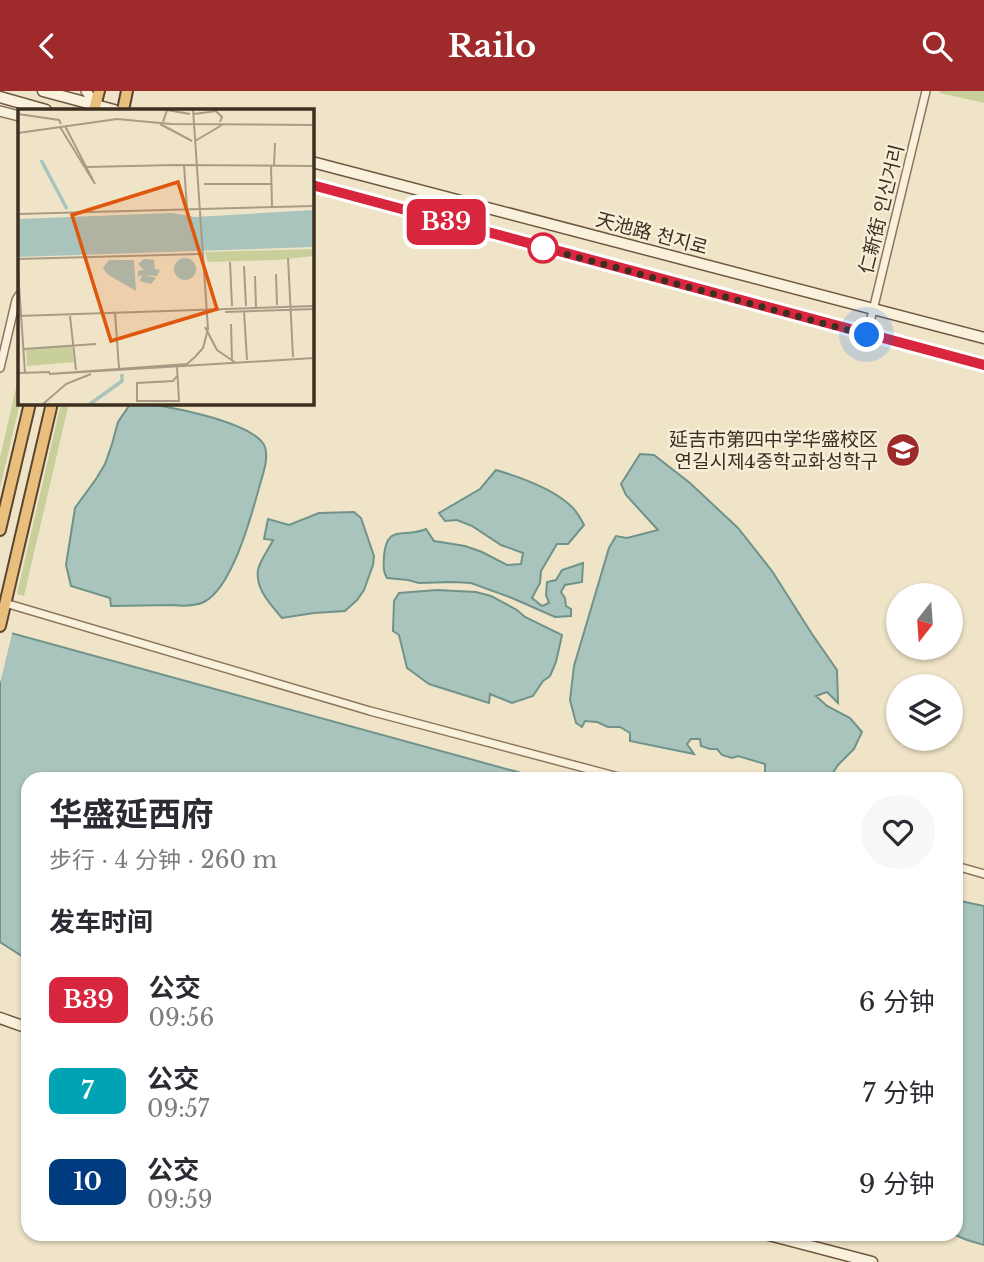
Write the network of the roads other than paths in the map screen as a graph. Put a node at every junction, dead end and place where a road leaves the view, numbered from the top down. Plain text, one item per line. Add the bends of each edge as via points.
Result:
1 (43, 91) edge
2 (86, 91) edge
3 (99, 91) edge
4 (127, 91) edge
5 (926, 91) edge
6 (0, 97) edge
7 (95, 108) edge
8 (42, 109) edge
9 (123, 109) edge
10 (0, 111) edge
11 (18, 117) edge
12 (313, 162) edge
13 (313, 185) edge
14 (18, 297) edge
15 (874, 309) junction
16 (867, 335) junction
17 (984, 338) edge
18 (984, 365) edge
19 (0, 368) edge
20 (30, 404) edge
21 (52, 404) edge
22 (0, 530) edge
23 (4, 598) edge
24 (1, 623) edge
25 (600, 772) edge
26 (963, 868) edge
27 (984, 874) edge
28 (0, 1018) edge
29 (21, 1026) edge
30 (792, 1241) edge
31 (872, 1262) edge

1 - 7 main road
2 - 7 street
3 - 7 highway
4 - 9 highway
5 - 15 street, 仁新街 인신거리
6 - 8 main road
10 - 11 street
12 - 15 main road, 天池路 천지로
13 - 16 main road
14 - 19 street
15 - 16 street, 仁新街 인신거리
15 - 17 main road, 天池路 천지로
16 - 18 main road
20 - 22 highway
21 - 23 highway
23 - 24 highway
23 - 25 street via 370,711
26 - 27 street
28 - 29 main road
30 - 31 main road

